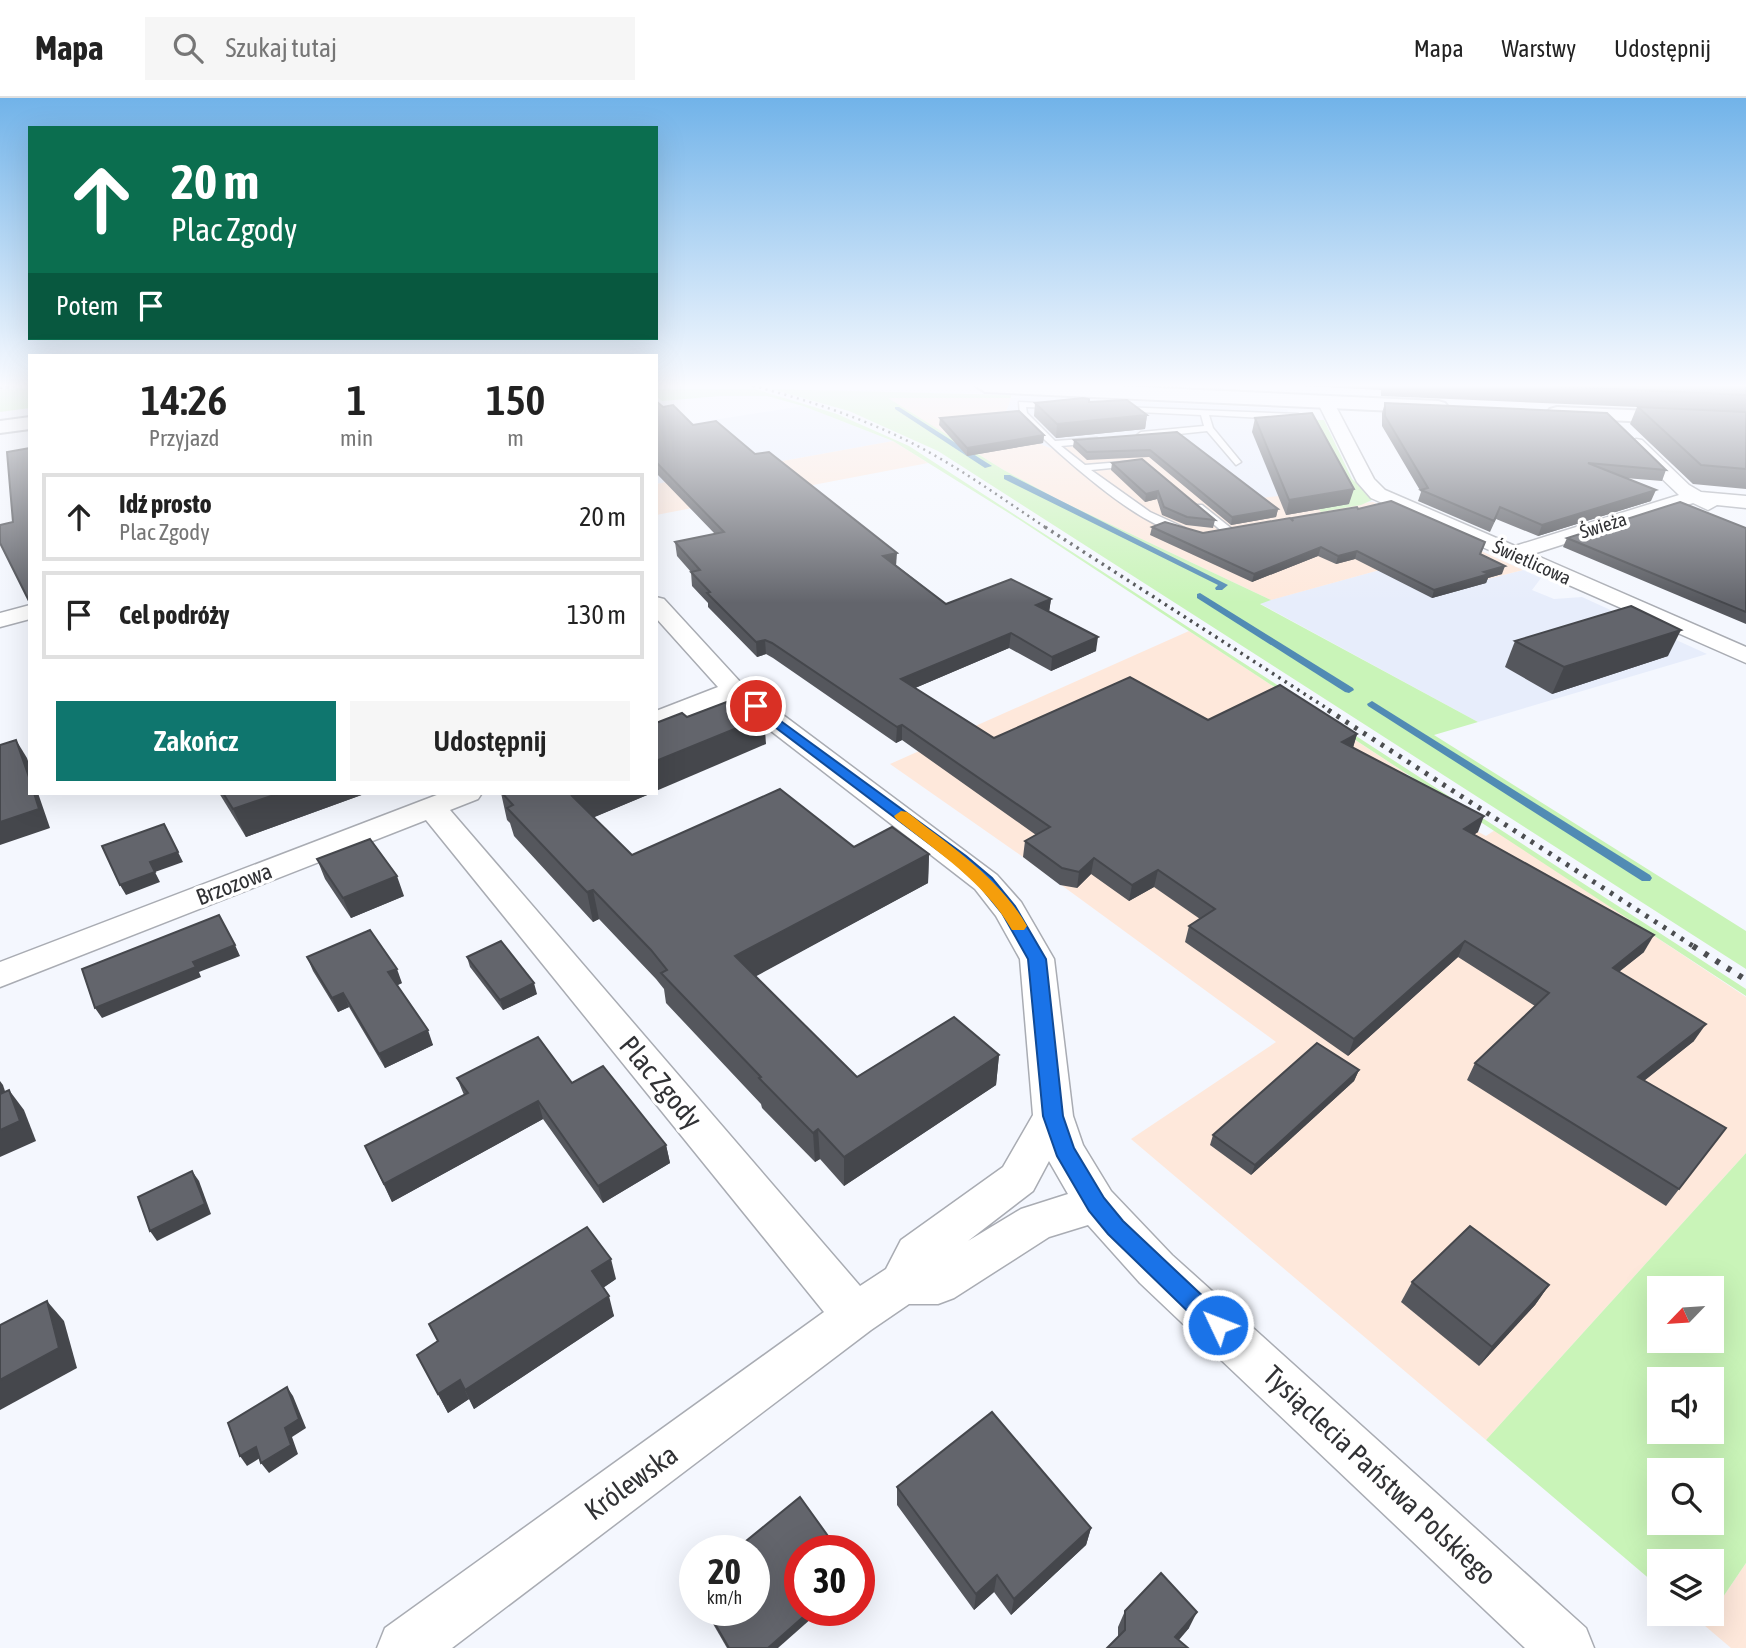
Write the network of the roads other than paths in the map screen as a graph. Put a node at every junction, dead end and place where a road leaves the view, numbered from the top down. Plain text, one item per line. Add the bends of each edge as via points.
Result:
1 (1072, 458) edge
2 (1233, 458) edge
3 (1351, 458) edge
4 (1652, 458) edge
5 (1144, 461) edge
6 (1236, 462) dead end
7 (1084, 468) junction
8 (1186, 496) edge
9 (1693, 497) junction
10 (1746, 502) edge
11 (1746, 517) edge
12 (1241, 529) edge
13 (1228, 531) junction
14 (1191, 533) edge
15 (1215, 534) edge
16 (1512, 554) junction
17 (658, 606) edge
18 (28, 613) edge
19 (0, 620) edge
20 (1746, 656) edge
21 (734, 690) junction
22 (658, 719) edge
23 (463, 795) edge
24 (431, 807) junction
25 (0, 975) edge
26 (1053, 1116) junction
27 (1089, 1192) junction
28 (902, 1284) junction
29 (855, 1315) junction
30 (405, 1648) edge
31 (1566, 1648) edge

1 - 7 lane
2 - 6 lane
3 - 16 street, Świetlicowa via 1388,504
4 - 9 street
5 - 7 lane
7 - 14 lane via 1160,523
8 - 13 lane
9 - 10 street
9 - 11 street
9 - 16 street, Świeża
12 - 13 lane
13 - 15 lane
16 - 20 street, Świetlicowa
17 - 21 street
18 - 19 street
21 - 22 street
21 - 26 street via 961,860 1009,910 1037,959
23 - 24 street, Brzozowa
24 - 25 street, Brzozowa
24 - 29 street, Plac Zgody
26 - 27 street via 1064,1150
26 - 28 street via 1018,1180 918,1254
27 - 28 street via 939,1283
27 - 31 street, Tysiąclecia Państwa Polskiego via 1156,1269
28 - 29 street
29 - 30 street, Królewska

